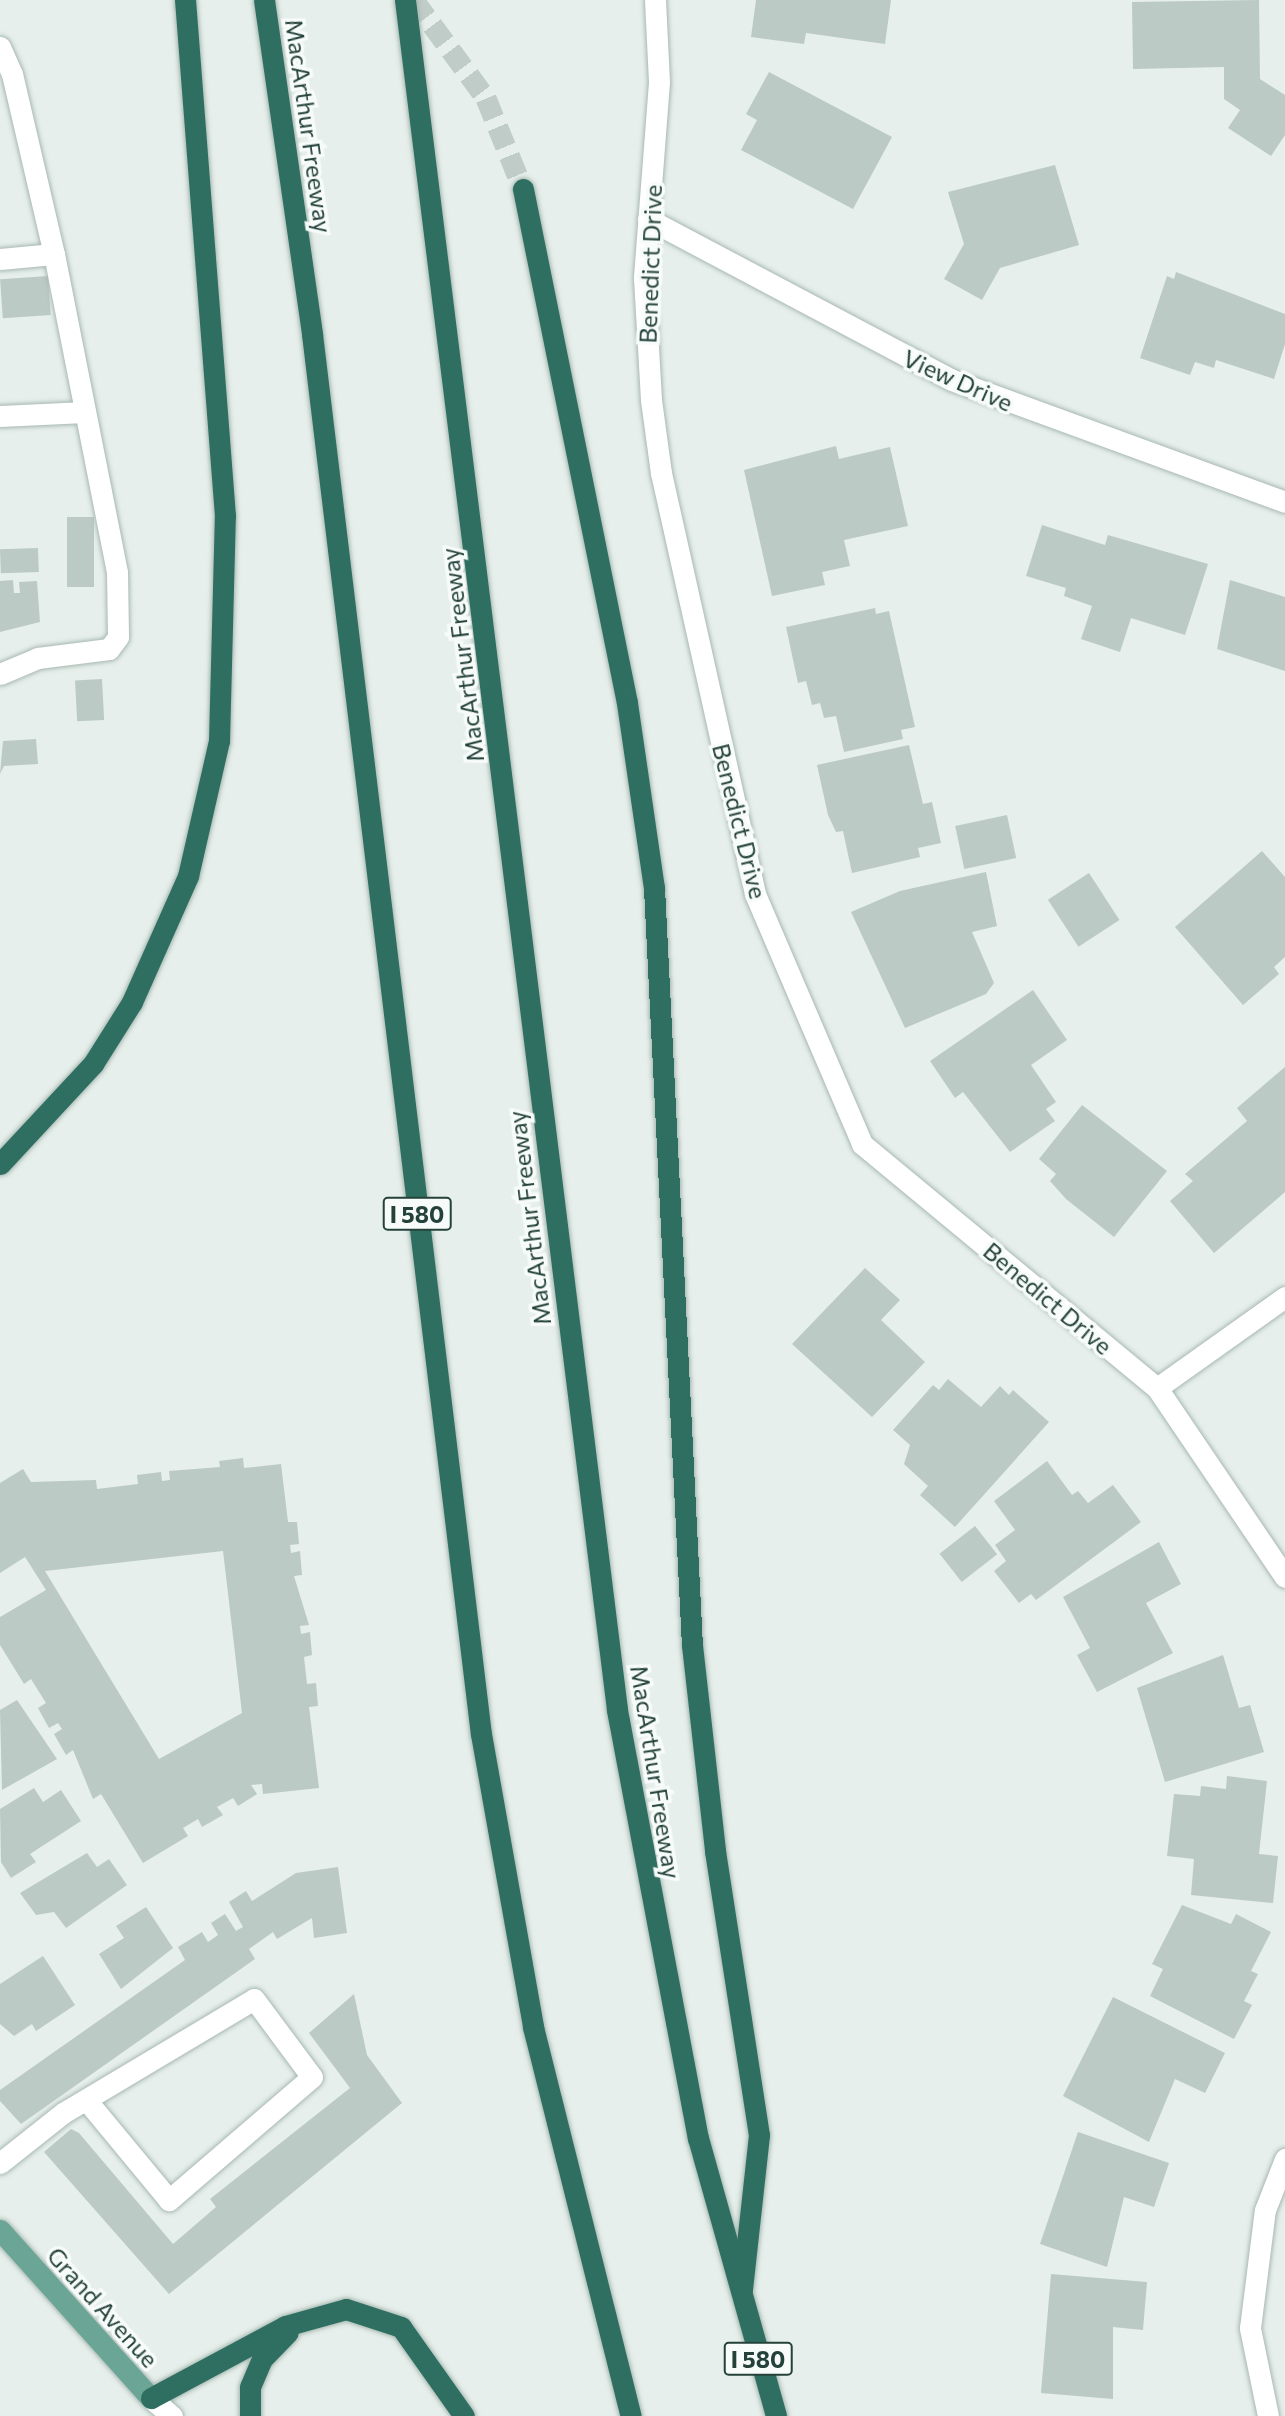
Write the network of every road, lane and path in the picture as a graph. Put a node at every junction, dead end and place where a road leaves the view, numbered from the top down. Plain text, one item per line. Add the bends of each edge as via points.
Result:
1 (185, 0) edge
2 (264, 0) edge
3 (405, 0) edge
4 (656, 0) edge
5 (0, 47) edge
6 (523, 189) tunnel mouth
7 (648, 219) junction
8 (54, 254) junction
9 (0, 259) edge
10 (85, 412) junction
11 (0, 416) edge
12 (1285, 502) edge
13 (0, 674) edge
14 (0, 1164) edge
15 (1285, 1297) edge
16 (1157, 1388) junction
17 (1285, 1577) edge
18 (88, 2102) junction
19 (1285, 2159) edge
20 (0, 2163) edge
21 (0, 2230) edge
22 (740, 2302) junction
23 (315, 2313) junction
24 (151, 2398) junction
25 (172, 2416) edge
26 (250, 2416) edge
27 (464, 2416) edge
28 (631, 2416) edge
29 (776, 2416) edge
30 (1268, 2416) edge

1 - 14 highway via 224,479 227,603 219,741 188,876 132,1002 93,1063
2 - 28 highway, MacArthur Freeway / I 580 via 314,348 481,1734 533,2026
3 - 22 highway, MacArthur Freeway / I 580 via 617,1710 667,1998
4 - 7 street, Benedict Drive via 659,82
5 - 8 street via 12,74
6 - 22 highway via 627,702 654,888 693,1658 715,1852 759,2135
7 - 12 street, View Drive via 952,380
7 - 16 street, Benedict Drive via 646,341 661,473 755,894 862,1144
8 - 9 street
8 - 10 street
10 - 11 street
10 - 13 street via 117,572 118,637 109,649 38,658
15 - 16 street
16 - 17 street, Benedict Drive
18 - 18 street via 254,1999 312,2077 169,2200
18 - 20 street
19 - 30 street via 1265,2210 1250,2328
21 - 24 main road, Grand Avenue
22 - 29 highway, MacArthur Freeway / I 580
23 - 24 highway
23 - 26 highway via 262,2359 250,2387
23 - 27 highway via 346,2309 401,2327
24 - 25 street, Grand Avenue

